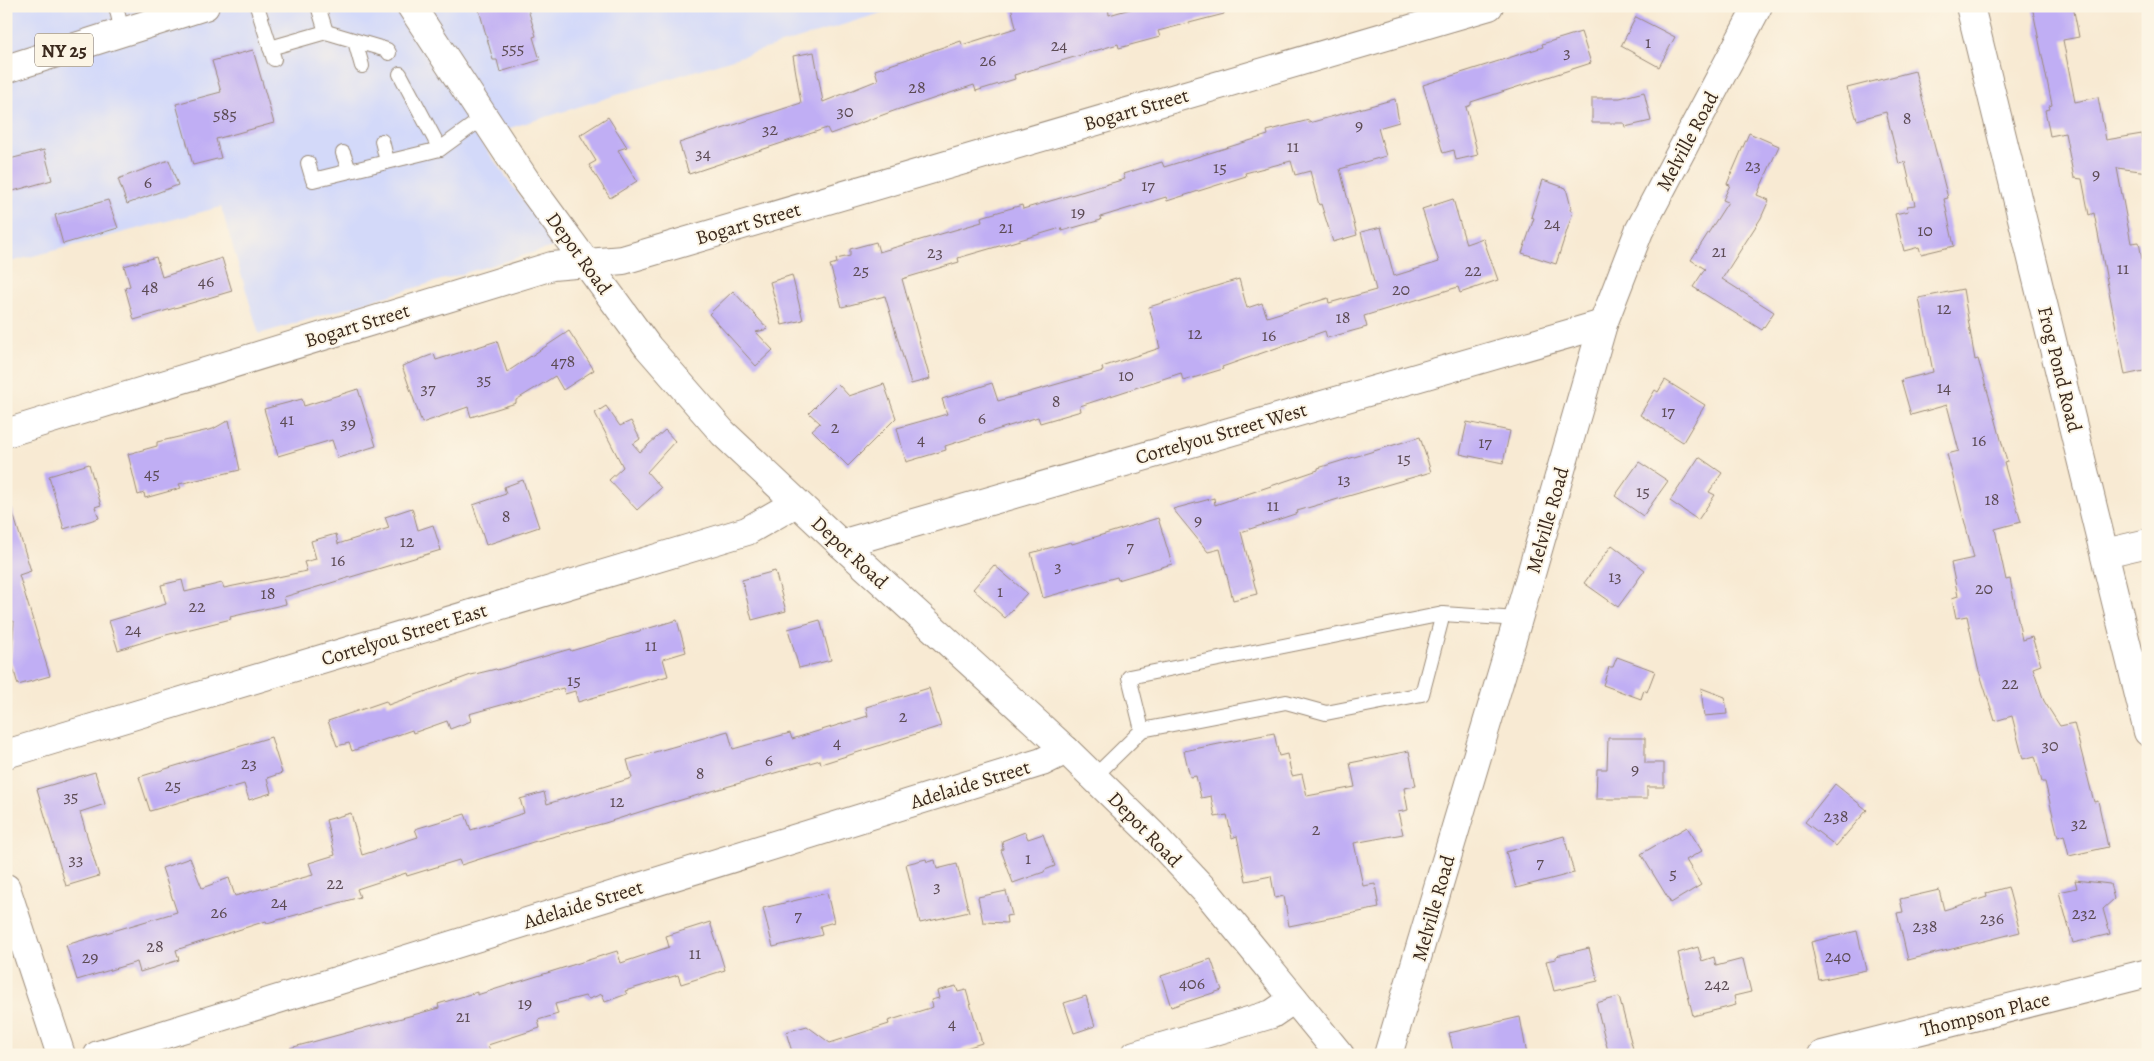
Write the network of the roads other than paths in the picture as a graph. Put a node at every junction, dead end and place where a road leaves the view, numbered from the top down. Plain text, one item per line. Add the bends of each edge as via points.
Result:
1 (205, 6) edge
2 (256, 6) edge
3 (318, 6) edge
4 (411, 6) edge
5 (1489, 6) edge
6 (1758, 6) edge
7 (1970, 6) edge
8 (163, 12) edge
9 (119, 19) edge
10 (326, 32) junction
11 (355, 41) junction
12 (389, 53) dead end
13 (362, 66) dead end
14 (6, 69) edge
15 (400, 74) dead end
16 (484, 117) junction
17 (382, 141) dead end
18 (440, 149) junction
19 (343, 153) dead end
20 (387, 161) junction
21 (308, 163) dead end
22 (349, 170) junction
23 (586, 263) junction
24 (1603, 324) junction
25 (6, 433) edge
26 (796, 503) junction
27 (2148, 543) edge
28 (841, 544) junction
29 (2105, 553) junction
30 (1443, 614) junction
31 (1518, 620) junction
32 (1142, 730) junction
33 (2148, 732) edge
34 (1066, 750) junction
35 (6, 754) edge
36 (1094, 777) junction
37 (6, 888) edge
38 (2148, 973) edge
39 (1294, 999) junction
40 (61, 1055) edge
41 (98, 1055) edge
42 (1135, 1055) edge
43 (1340, 1055) edge
44 (1388, 1055) edge
45 (1822, 1055) edge

1 - 8 street, NY 25
2 - 10 lane via 272,54
3 - 10 lane
4 - 16 street, Depot Road
5 - 23 street, Bogart Street via 623,260
6 - 24 street, Melville Road via 1639,231
7 - 29 street, Frog Pond Road
8 - 9 street, NY 25
9 - 14 street, NY 25
10 - 11 lane
11 - 12 lane
11 - 13 lane
15 - 18 lane
16 - 18 lane
16 - 23 street, Depot Road
17 - 20 lane
18 - 20 lane
19 - 22 lane
20 - 22 lane
21 - 22 lane via 313,180
23 - 25 street, Bogart Street via 552,266
23 - 26 street, Depot Road via 648,347 723,434
24 - 28 street, Cortelyou Street West
24 - 31 street, Melville Road
26 - 28 street, Depot Road
26 - 35 street, Cortelyou Street East via 747,531
27 - 29 street
28 - 34 street, Depot Road
29 - 33 street, Frog Pond Road
30 - 31 lane
30 - 32 lane via 1422,694 1326,713 1286,702
30 - 32 lane via 1129,677
31 - 44 street, Melville Road
32 - 36 lane
34 - 36 street, Depot Road
34 - 41 street, Adelaide Street via 1023,768
36 - 39 street, Depot Road via 1209,895
37 - 40 street
38 - 45 street, Thompson Place
39 - 42 street via 1272,1014
39 - 43 street, Depot Road

